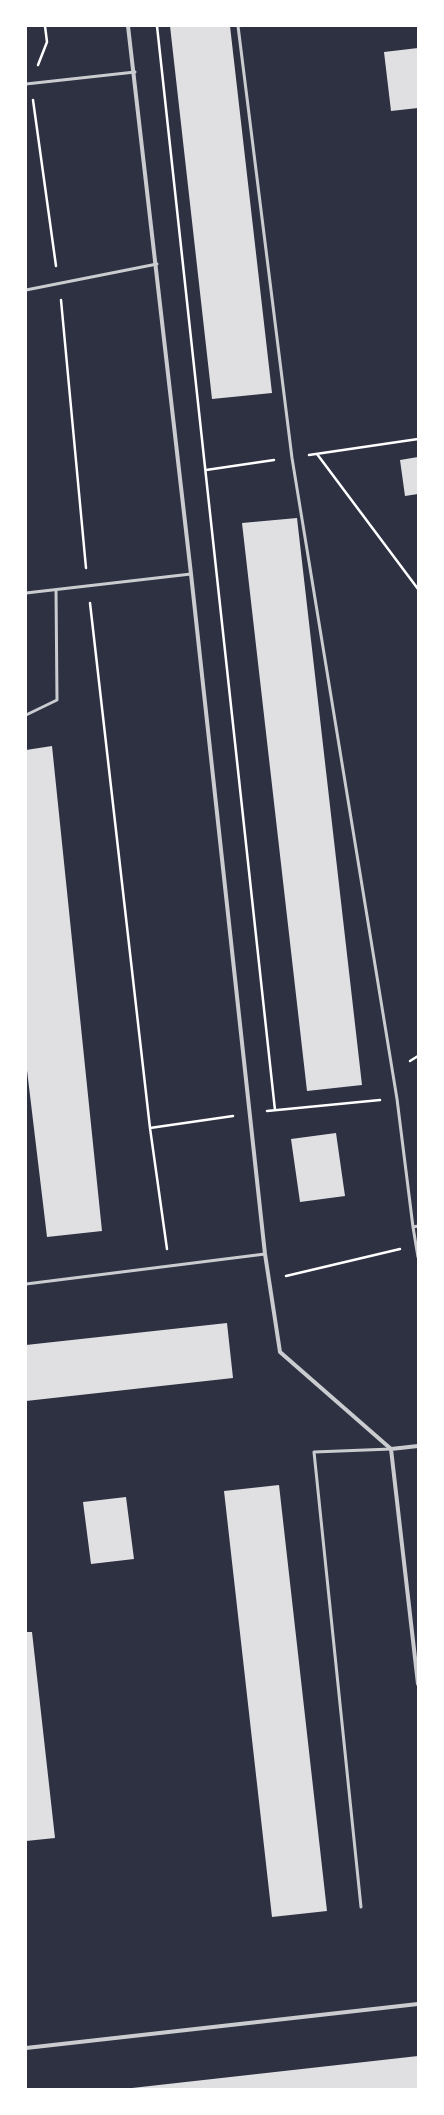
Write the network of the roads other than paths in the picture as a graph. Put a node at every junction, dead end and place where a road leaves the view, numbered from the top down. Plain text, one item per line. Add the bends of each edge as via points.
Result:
1 (128, 26) edge
2 (238, 26) edge
3 (135, 72) junction
4 (26, 84) edge
5 (156, 264) junction
6 (26, 290) edge
7 (192, 574) junction
8 (56, 590) junction
9 (26, 593) edge
10 (26, 715) edge
11 (418, 1226) edge
12 (413, 1227) junction
13 (265, 1254) junction
14 (418, 1257) edge
15 (26, 1284) edge
16 (418, 1446) edge
17 (391, 1449) junction
18 (418, 1684) edge
19 (361, 1907) dead end
20 (418, 2004) edge
21 (26, 2048) edge

1 - 3 street
2 - 12 lane via 292,458 397,1099
3 - 4 lane
3 - 5 street
5 - 6 lane
5 - 7 street
7 - 8 lane
7 - 13 street
8 - 9 lane
8 - 10 lane via 57,700
11 - 12 lane
12 - 14 lane
13 - 15 lane
13 - 17 street via 280,1352
16 - 17 street
17 - 18 street
17 - 19 lane via 314,1452
20 - 21 street

